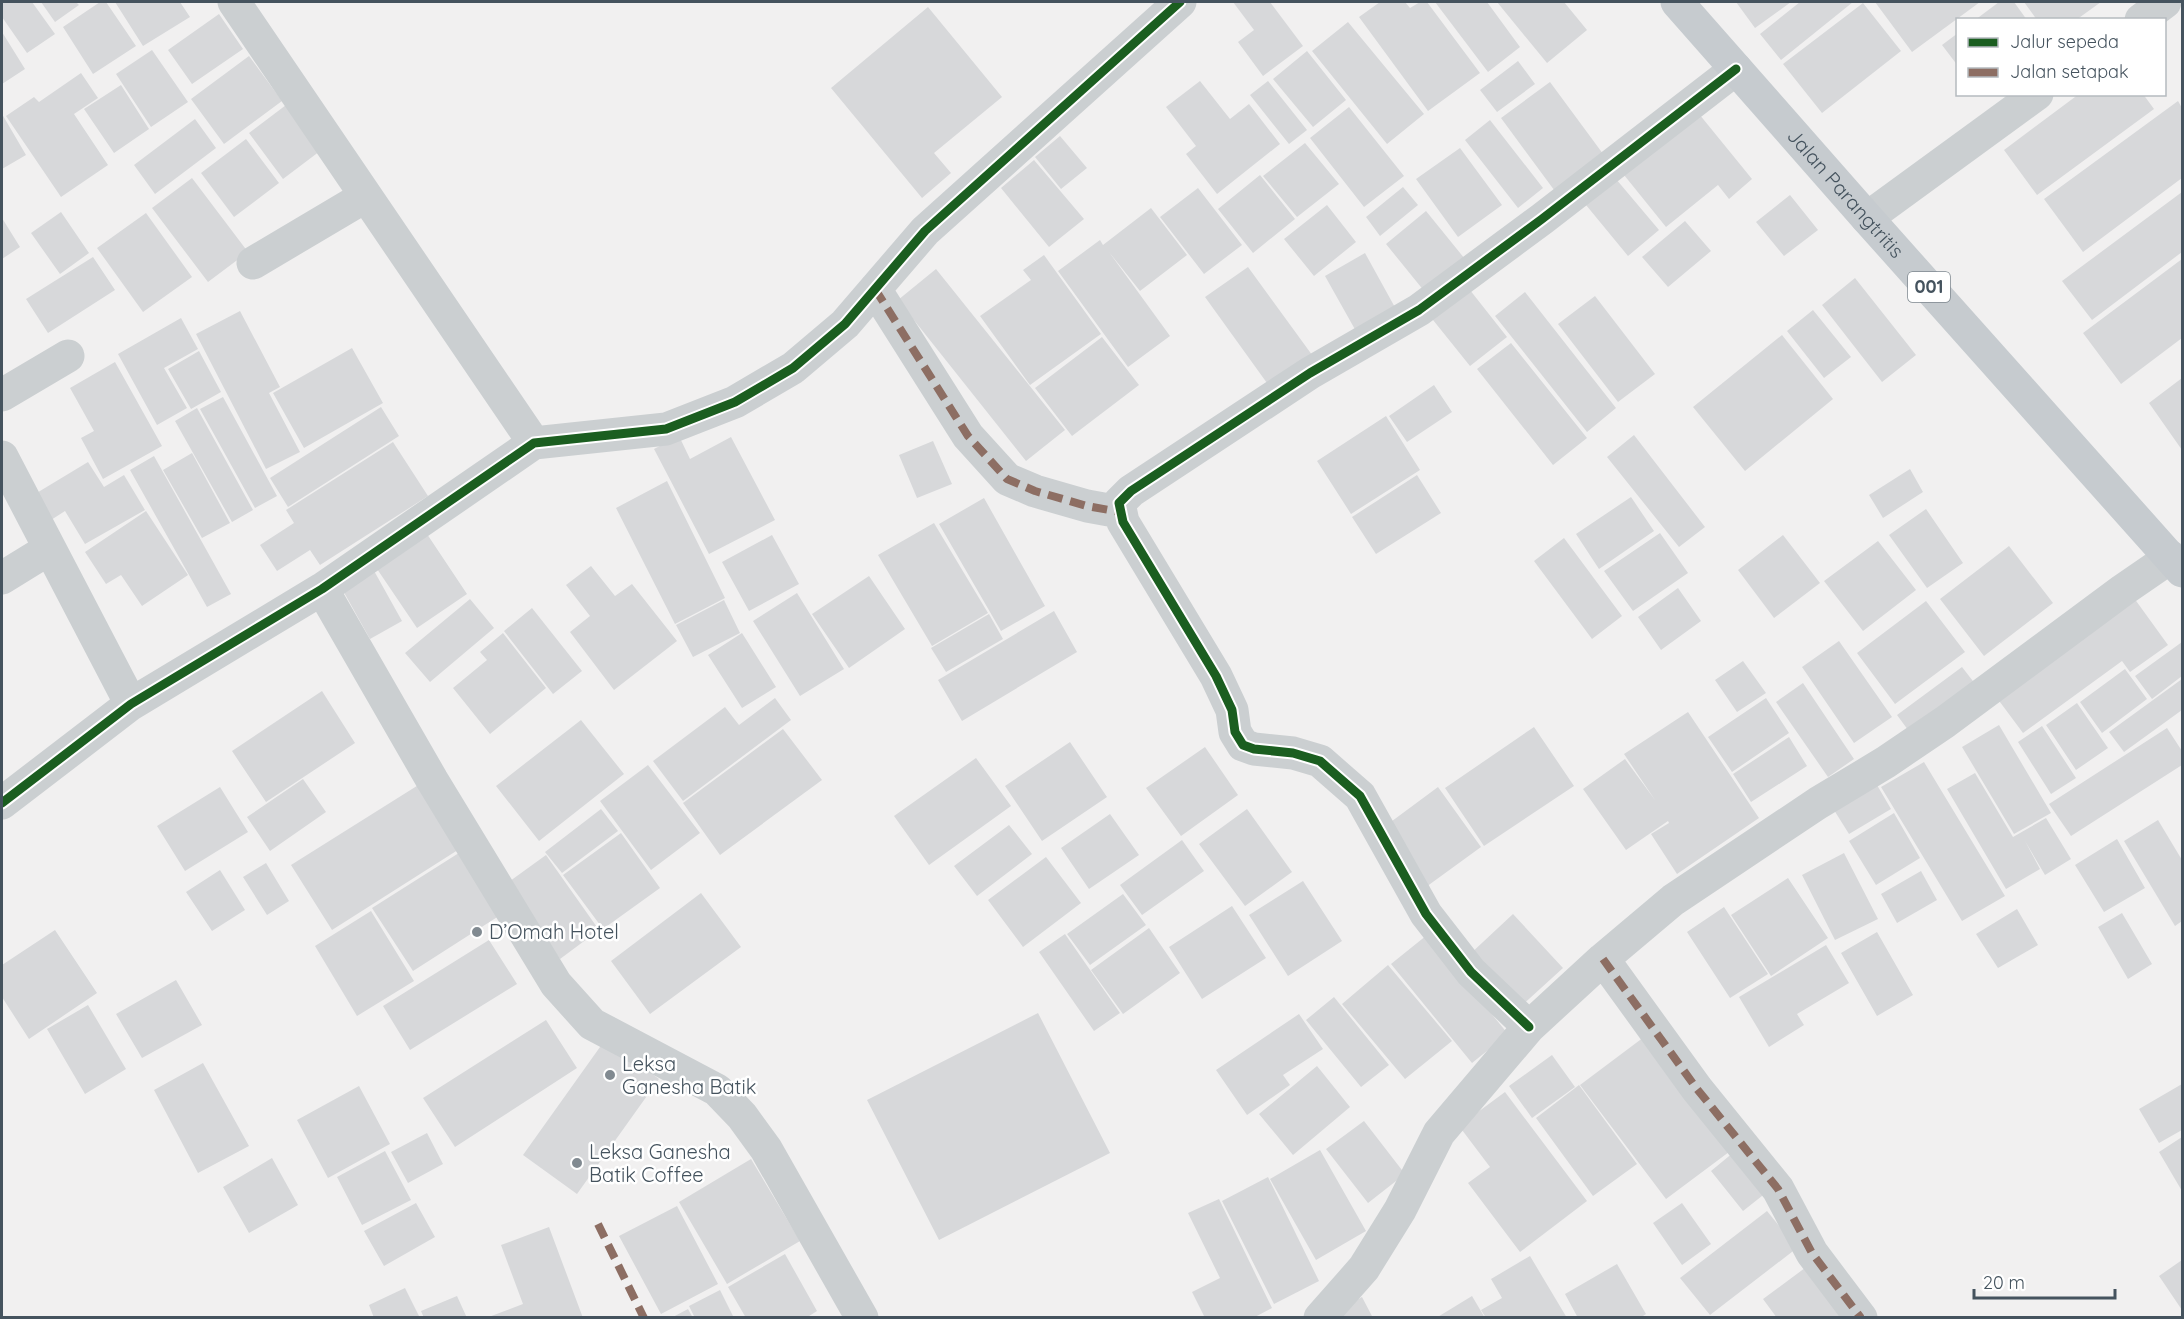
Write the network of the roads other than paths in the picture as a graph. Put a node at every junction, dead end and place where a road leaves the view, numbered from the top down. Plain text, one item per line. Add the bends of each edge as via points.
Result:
1 (234, 2) edge
2 (1180, 2) edge
3 (1677, 2) edge
4 (2165, 2) edge
5 (2144, 18) edge
6 (1736, 69) junction
7 (2034, 96) edge
8 (366, 196) junction
9 (1867, 218) junction
10 (253, 263) dead end
11 (875, 289) junction
12 (68, 356) dead end
13 (2, 395) edge
14 (534, 443) junction
15 (2, 457) edge
16 (1120, 512) junction
17 (49, 549) junction
18 (2177, 564) edge
19 (2, 578) edge
20 (322, 589) junction
21 (131, 704) junction
22 (2, 803) edge
23 (1603, 959) junction
24 (1529, 1027) junction
25 (862, 1317) edge
26 (1320, 1317) edge
27 (1861, 1317) edge

1 - 8 street
2 - 11 street via 925,231
3 - 6 main road, Jalan Parangtritis / 001
4 - 5 street
6 - 9 main road, Jalan Parangtritis / 001
6 - 16 street via 1419,310 1310,373 1131,491 1119,503
7 - 9 street
8 - 10 street
8 - 14 street
9 - 18 main road, Jalan Parangtritis / 001
11 - 14 street via 845,324 793,368 735,402 666,429
11 - 16 street via 968,436 1007,479 1035,491
12 - 13 street
14 - 20 street
15 - 17 street
16 - 24 street via 1216,676 1242,745 1320,761 1360,796 1426,914 1471,972
17 - 19 street
17 - 21 street
18 - 23 street via 2123,590 1945,722 1673,900
20 - 21 street
20 - 25 street via 556,984 592,1024 717,1090 742,1116 766,1149
21 - 22 street
23 - 24 street
23 - 27 street via 1697,1089 1778,1189 1812,1253
24 - 26 street via 1439,1133 1400,1210 1364,1268

